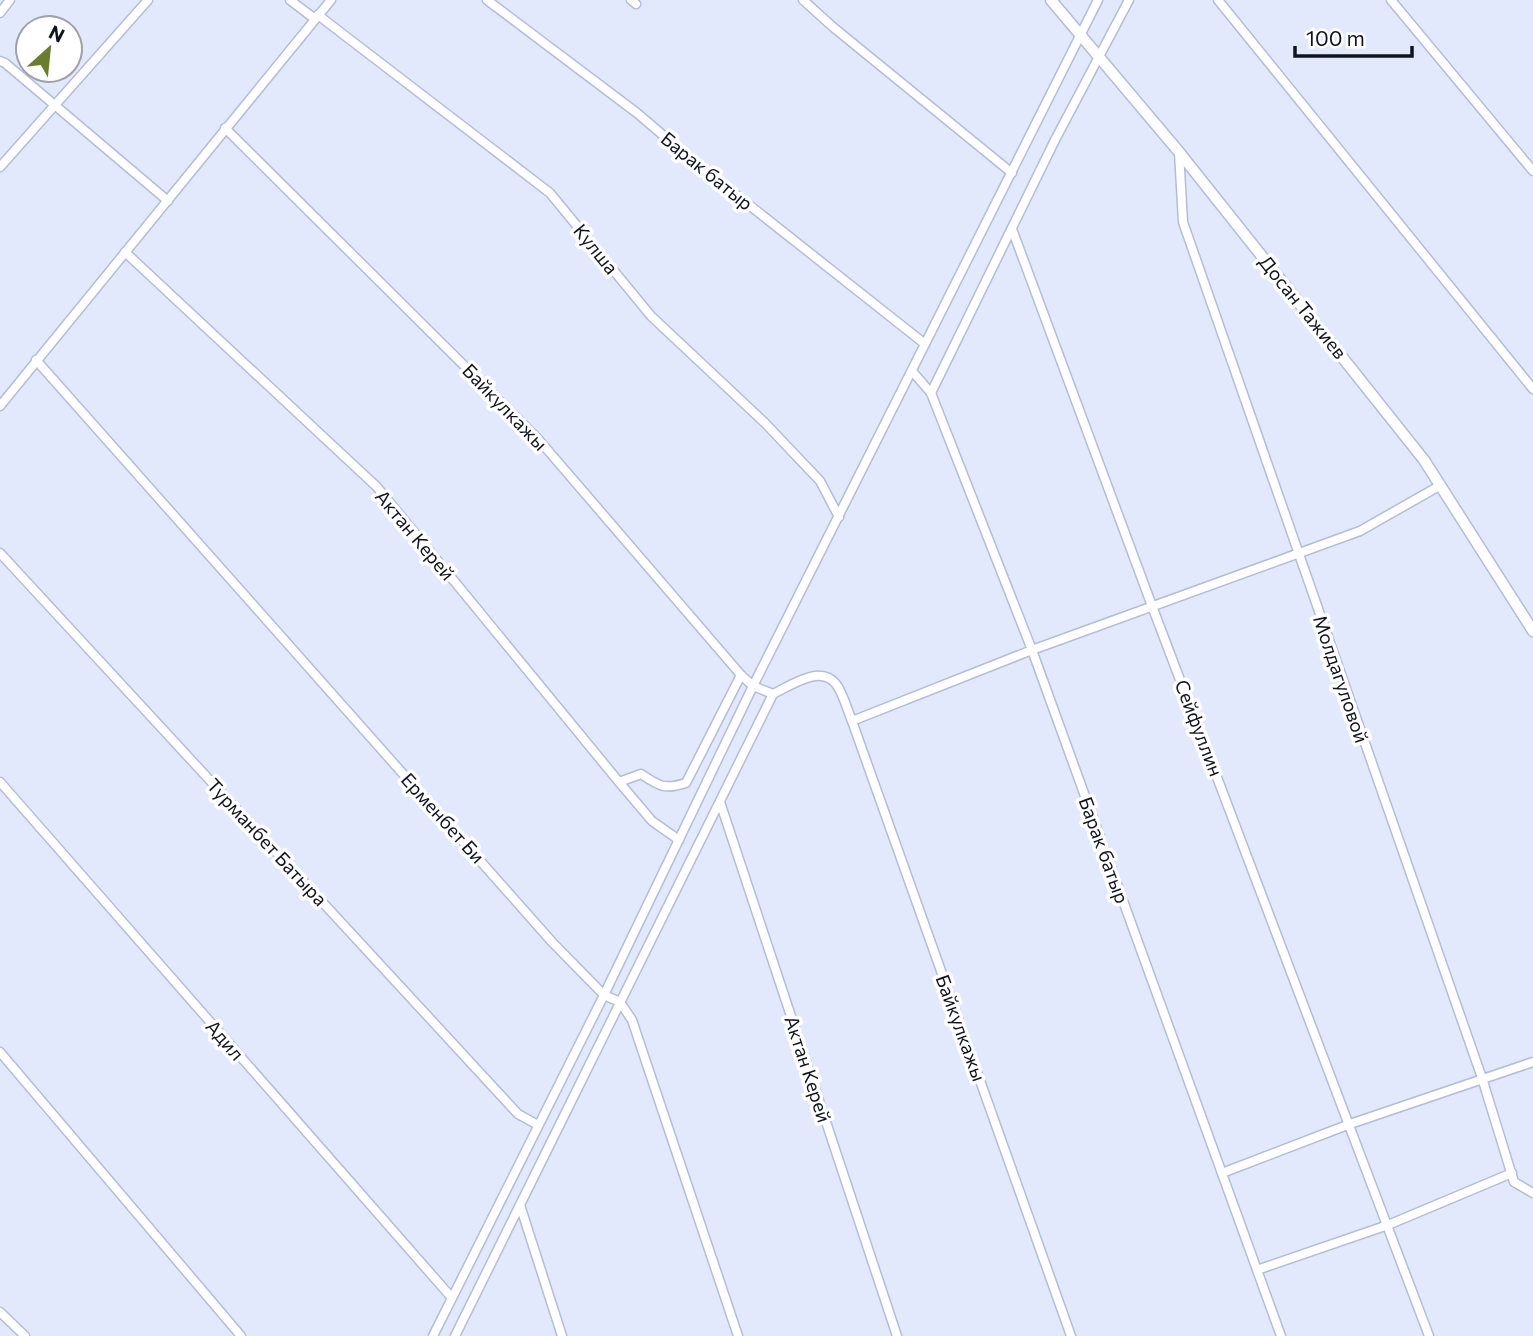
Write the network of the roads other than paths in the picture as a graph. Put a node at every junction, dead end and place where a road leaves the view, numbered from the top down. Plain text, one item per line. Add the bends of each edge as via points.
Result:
1 (10, 0) edge
2 (148, 0) edge
3 (290, 0) edge
4 (331, 0) edge
5 (486, 0) edge
6 (803, 0) edge
7 (1051, 0) edge
8 (1098, 0) edge
9 (1129, 0) edge
10 (1218, 0) edge
11 (1391, 0) edge
12 (0, 13) edge
13 (317, 17) junction
14 (1080, 36) junction
15 (1100, 59) junction
16 (0, 61) edge
17 (54, 105) junction
18 (225, 128) junction
19 (1179, 152) junction
20 (0, 167) edge
21 (1533, 171) edge
22 (1012, 173) junction
23 (168, 201) junction
24 (1013, 229) junction
25 (125, 252) junction
26 (925, 344) junction
27 (36, 360) junction
28 (912, 371) junction
29 (1533, 372) edge
30 (1526, 381) junction
31 (1533, 389) edge
32 (932, 393) junction
33 (0, 406) edge
34 (1441, 485) junction
35 (839, 517) junction
36 (0, 552) edge
37 (1297, 554) junction
38 (1152, 606) junction
39 (1533, 631) edge
40 (1032, 650) junction
41 (741, 675) junction
42 (753, 686) junction
43 (773, 694) junction
44 (852, 721) junction
45 (0, 782) edge
46 (619, 782) junction
47 (720, 802) junction
48 (679, 840) junction
49 (604, 995) junction
50 (621, 1002) junction
51 (0, 1052) edge
52 (1533, 1062) edge
53 (1482, 1078) junction
54 (1350, 1124) junction
55 (538, 1125) junction
56 (1222, 1173) junction
57 (1511, 1173) junction
58 (1533, 1193) edge
59 (520, 1205) junction
60 (1388, 1225) junction
61 (1257, 1270) junction
62 (452, 1298) junction
63 (0, 1312) edge
64 (25, 1336) edge
65 (241, 1336) edge
66 (433, 1336) edge
67 (455, 1336) edge
68 (562, 1336) edge
69 (738, 1336) edge
70 (897, 1336) edge
71 (1071, 1336) edge
72 (1281, 1336) edge
73 (1429, 1336) edge

1 - 12 street
2 - 17 street
3 - 13 street, Кулша
4 - 13 street
5 - 26 street, Барак батыр via 637,113
6 - 22 street
7 - 14 street, Досан Тажиев
8 - 14 street
9 - 15 street
10 - 30 street
11 - 21 street
13 - 18 street
13 - 35 street, Кулша via 550,193 651,316 820,481
14 - 15 street, Досан Тажиев
14 - 22 street
15 - 19 street, Досан Тажиев
15 - 24 street
16 - 17 street
17 - 20 street
17 - 23 street
18 - 23 street
18 - 41 street, Байкулкажы via 539,440
19 - 34 street, Досан Тажиев
19 - 37 street, Молдагуловой via 1183,222
22 - 26 street
23 - 25 street
24 - 32 street
24 - 38 street, Сейфуллин
25 - 27 street
25 - 46 street, Актан Керей via 377,487
26 - 28 street
27 - 33 street
27 - 49 street, Ерменбет Би
28 - 32 street, Барак батыр
28 - 35 street
29 - 30 street
30 - 31 street
32 - 40 street, Барак батыр
34 - 37 street via 1360,531
34 - 39 street, Досан Тажиев
35 - 42 street
36 - 55 street, Турманбет Батыра via 518,1114
37 - 38 street
37 - 53 street, Молдагуловой
38 - 40 street
38 - 54 street, Сейфуллин
40 - 44 street
40 - 56 street, Барак батыр
41 - 42 street, Байкулкажы
41 - 46 street via 686,783 657,786 641,774
42 - 43 street, Байкулкажы
42 - 48 street
43 - 44 street, Байкулкажы via 811,676 827,677 835,683
43 - 47 street
44 - 71 street, Байкулкажы
45 - 62 street, Адил
46 - 48 street, Актан Керей via 652,821
47 - 50 street
47 - 70 street, Актан Керей
48 - 49 street
49 - 50 street, Ерменбет Би
49 - 55 street
50 - 59 street
50 - 69 street via 632,1020
51 - 65 street
52 - 53 street
53 - 54 street
53 - 57 street, Молдагуловой
54 - 56 street
54 - 60 street, Сейфуллин
55 - 62 street
56 - 61 street, Барак батыр
57 - 58 street via 1514,1182
57 - 60 street
59 - 67 street
59 - 68 street
60 - 61 street
60 - 73 street, Сейфуллин
61 - 72 street, Барак батыр
62 - 66 street
63 - 64 street

